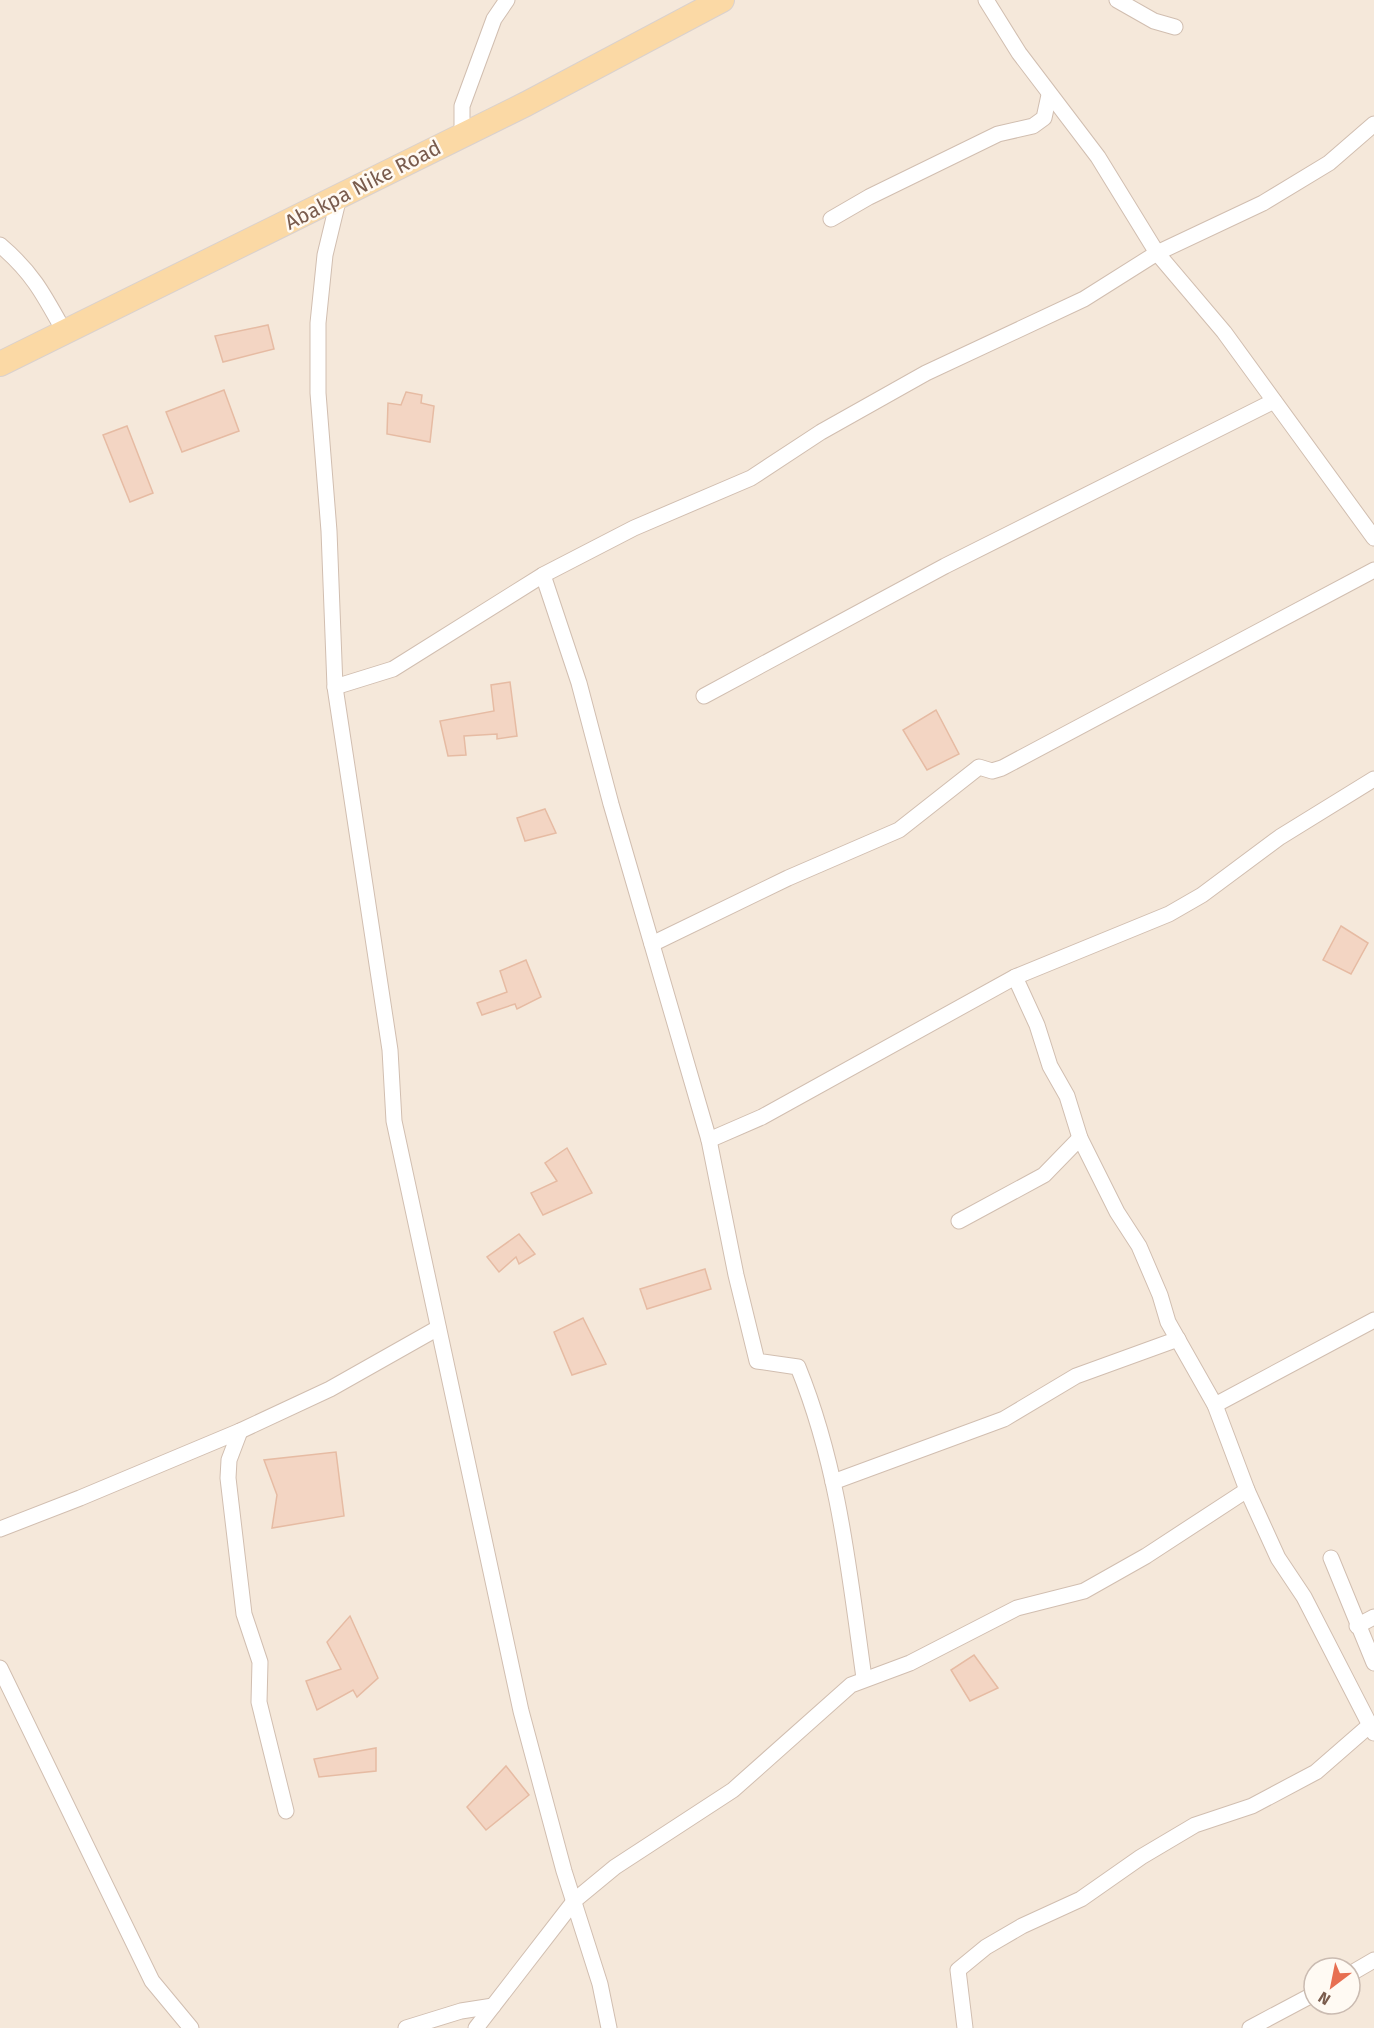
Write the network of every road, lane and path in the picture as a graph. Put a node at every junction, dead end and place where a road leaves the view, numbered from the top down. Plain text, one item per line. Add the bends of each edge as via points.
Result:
1 (507, 0) edge
2 (722, 0) edge
3 (986, 0) edge
4 (1117, 0) edge
5 (1175, 27) dead end
6 (1049, 95) junction
7 (1374, 124) edge
8 (462, 134) junction
9 (339, 197) junction
10 (831, 219) dead end
11 (1, 250) edge
12 (1157, 253) junction
13 (64, 333) junction
14 (0, 364) edge
15 (1275, 401) junction
16 (1374, 538) edge
17 (1374, 570) edge
18 (543, 575) junction
19 (335, 687) junction
20 (704, 696) dead end
21 (1374, 779) edge
22 (652, 944) junction
23 (1016, 977) junction
24 (1080, 1138) junction
25 (709, 1140) junction
26 (959, 1221) dead end
27 (1374, 1320) edge
28 (438, 1328) junction
29 (1178, 1340) junction
30 (1215, 1405) junction
31 (240, 1431) junction
32 (833, 1482) junction
33 (1247, 1490) junction
34 (0, 1528) edge
35 (1331, 1558) dead end
36 (1374, 1617) edge
37 (1357, 1626) junction
38 (1374, 1663) edge
39 (0, 1668) edge
40 (864, 1678) junction
41 (1372, 1729) edge
42 (286, 1811) dead end
43 (575, 1900) junction
44 (1302, 2000) edge
45 (493, 2006) junction
46 (191, 2028) edge
47 (406, 2028) edge
48 (476, 2028) edge
49 (609, 2028) edge
50 (965, 2028) edge
51 (1250, 2028) edge

1 - 8 street via 494,19 462,106
2 - 8 main road, Abakpa Nike Road
3 - 6 street
4 - 5 street via 1154,21
6 - 10 street via 1044,118 1033,126 998,134 879,191
6 - 12 street via 1098,157
7 - 12 street via 1329,163 1282,191
8 - 9 main road, Abakpa Nike Road
9 - 13 main road, Abakpa Nike Road
9 - 19 street via 325,255 318,323 318,393 329,531
11 - 13 street via 39,285
12 - 15 street via 1224,332
12 - 18 street via 1084,299 926,373 751,477 634,528
13 - 14 main road, Abakpa Nike Road
15 - 16 street
15 - 20 street via 945,566
17 - 22 street via 1002,768 992,771 978,767 899,830
18 - 19 street via 393,669
18 - 22 street via 579,683
19 - 28 street via 390,1050 394,1121
21 - 23 street via 1280,837 1202,895 1169,914
22 - 25 street
23 - 24 street via 1050,1066 1067,1096
23 - 25 street via 762,1117
24 - 26 street via 1044,1175
24 - 29 street via 1117,1212 1140,1246
25 - 32 street via 757,1361 798,1367 818,1417
27 - 30 street
28 - 31 street via 330,1389
28 - 43 street via 521,1711
29 - 30 street
29 - 32 street via 1076,1376 1004,1419
30 - 33 street
31 - 34 street
31 - 42 street via 229,1460 228,1478 244,1614 260,1662 259,1702
32 - 40 street
33 - 40 street via 1084,1591 1017,1608 910,1664
33 - 41 street via 1278,1558 1304,1597
35 - 37 street
36 - 37 street
37 - 38 street
39 - 46 street via 152,1981
40 - 43 street via 851,1684 733,1790 615,1867
41 - 50 street via 1316,1772 1252,1806 1195,1825 1081,1899 986,1947 958,1970
43 - 45 street
43 - 49 street
44 - 51 street
45 - 47 street
45 - 48 street

